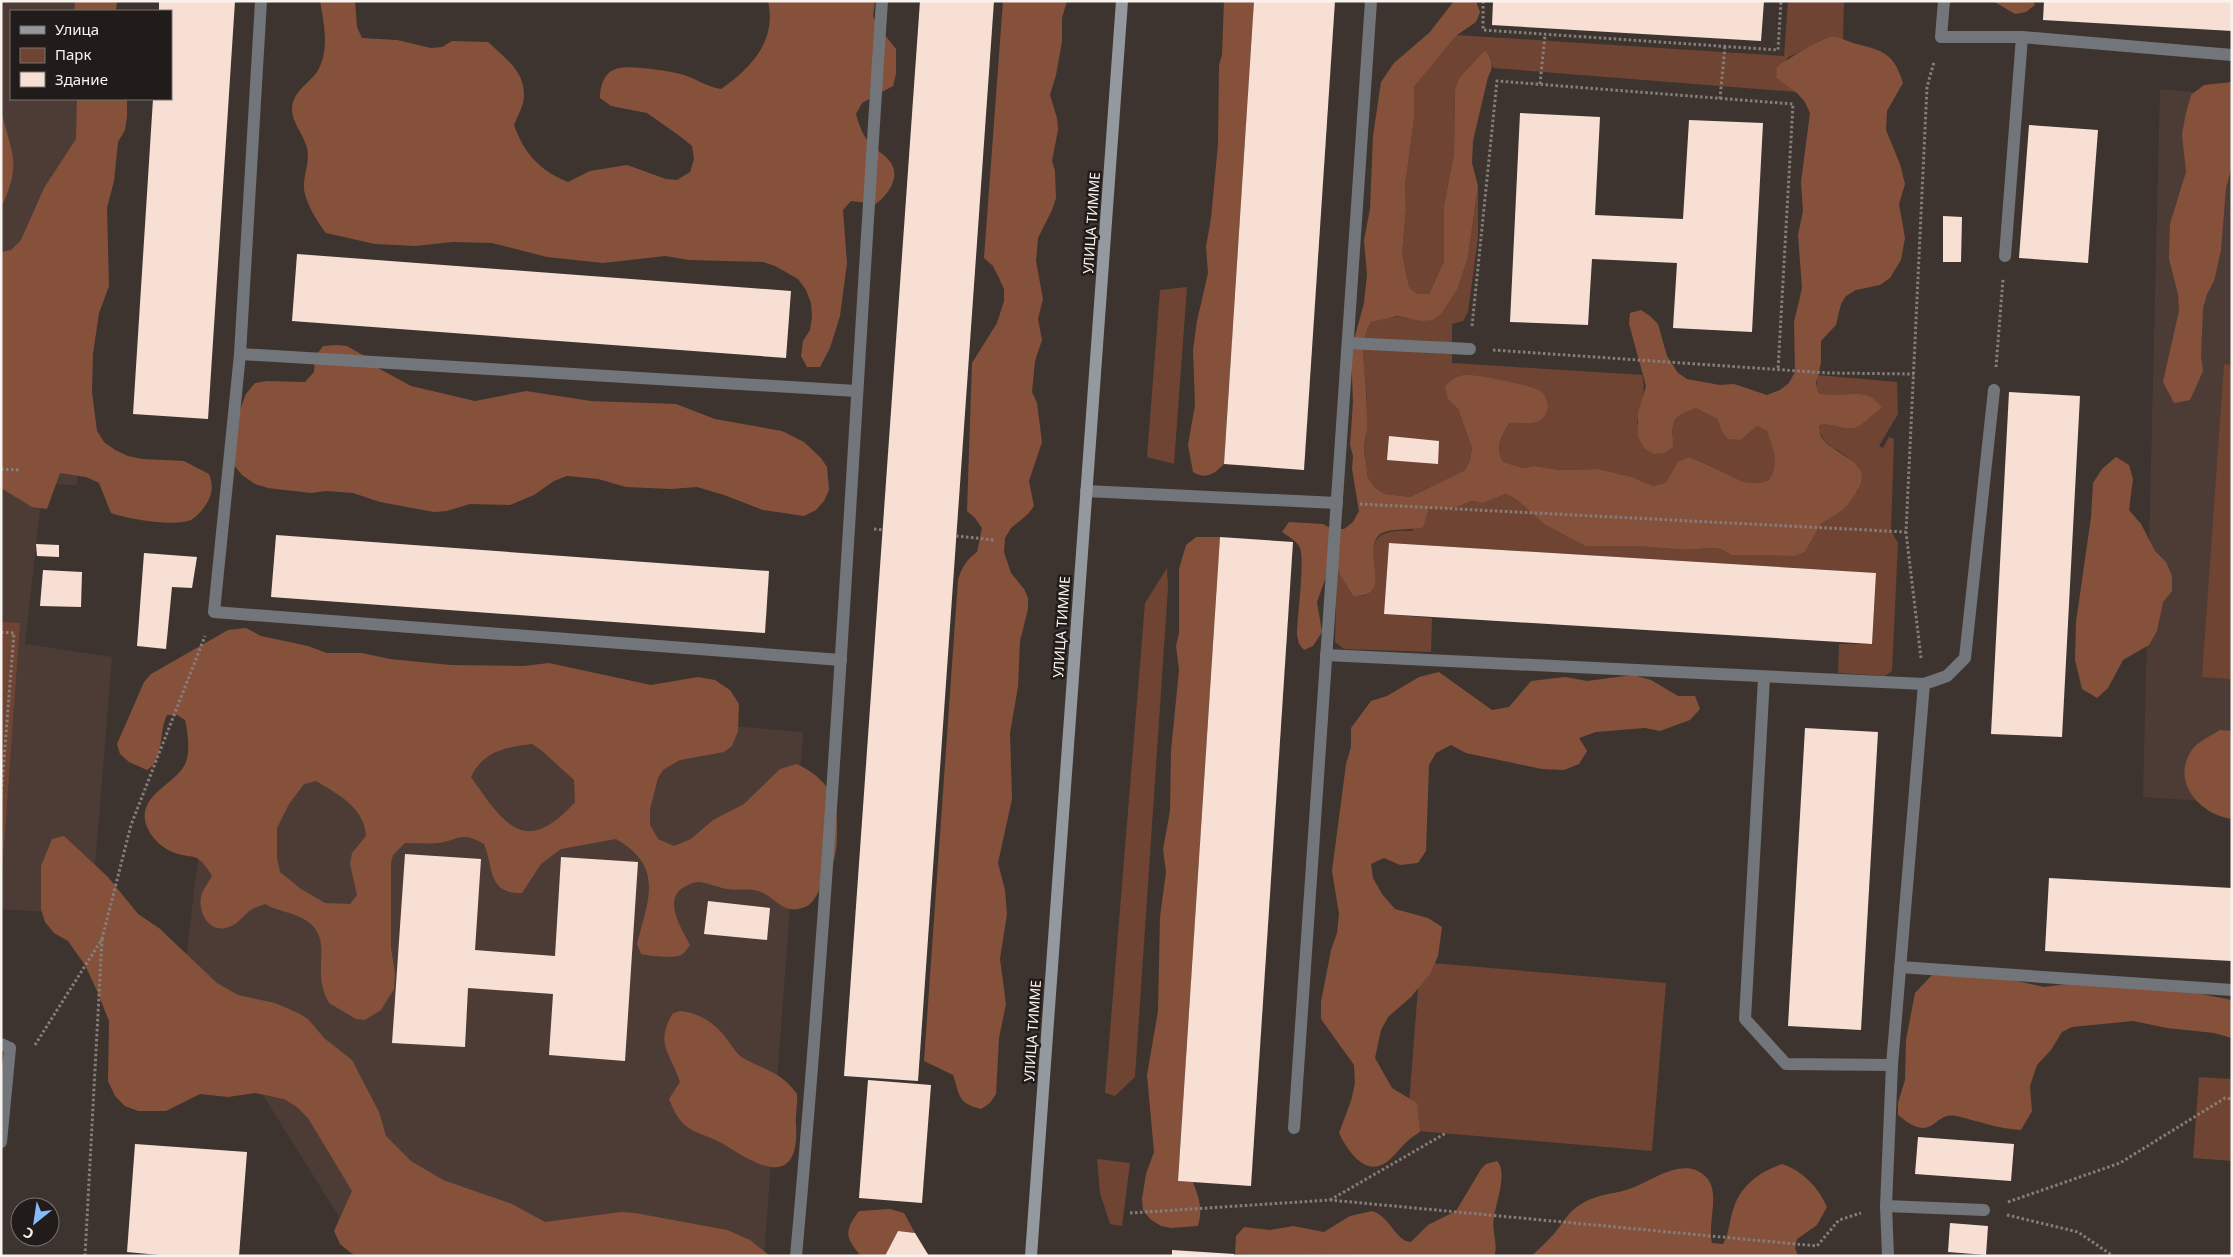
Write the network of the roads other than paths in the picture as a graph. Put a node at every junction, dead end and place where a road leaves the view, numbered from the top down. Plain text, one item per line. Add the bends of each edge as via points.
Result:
1 (261, 1) edge
2 (882, 1) edge
3 (1122, 1) edge
4 (1371, 1) edge
5 (1944, 1) edge
6 (2022, 37) junction
7 (2232, 55) edge
8 (2005, 256) road end
9 (1348, 343) junction
10 (1470, 349) road end
11 (240, 354) junction
12 (1994, 390) road end
13 (856, 391) junction
14 (1086, 491) junction
15 (1337, 503) junction
16 (1326, 655) junction
17 (841, 660) junction
18 (1764, 678) junction
19 (1924, 684) junction
20 (1900, 967) junction
21 (2232, 990) edge
22 (1, 1044) edge
23 (1892, 1065) junction
24 (1294, 1128) dead end
25 (1, 1142) edge
26 (1886, 1206) junction
27 (1984, 1210) road end
28 (796, 1256) edge
29 (1031, 1256) edge
30 (1888, 1256) edge

1 - 11 lane
2 - 13 lane
3 - 14 main road, УЛИЦА ТИММЕ
4 - 9 lane
5 - 6 lane via 1941,37
6 - 7 lane
6 - 8 lane
9 - 10 lane
9 - 15 lane
11 - 13 lane
11 - 17 lane via 214,612
12 - 19 lane via 1965,658 1947,676
13 - 17 lane
14 - 15 lane
14 - 29 main road, УЛИЦА ТИММЕ
15 - 16 lane
16 - 18 lane
16 - 24 lane
17 - 28 lane
18 - 19 lane
18 - 23 lane via 1745,1019 1786,1064
19 - 20 lane
20 - 21 lane
20 - 23 lane
22 - 25 lane via 10,1048
23 - 26 lane
26 - 27 lane
26 - 30 lane

